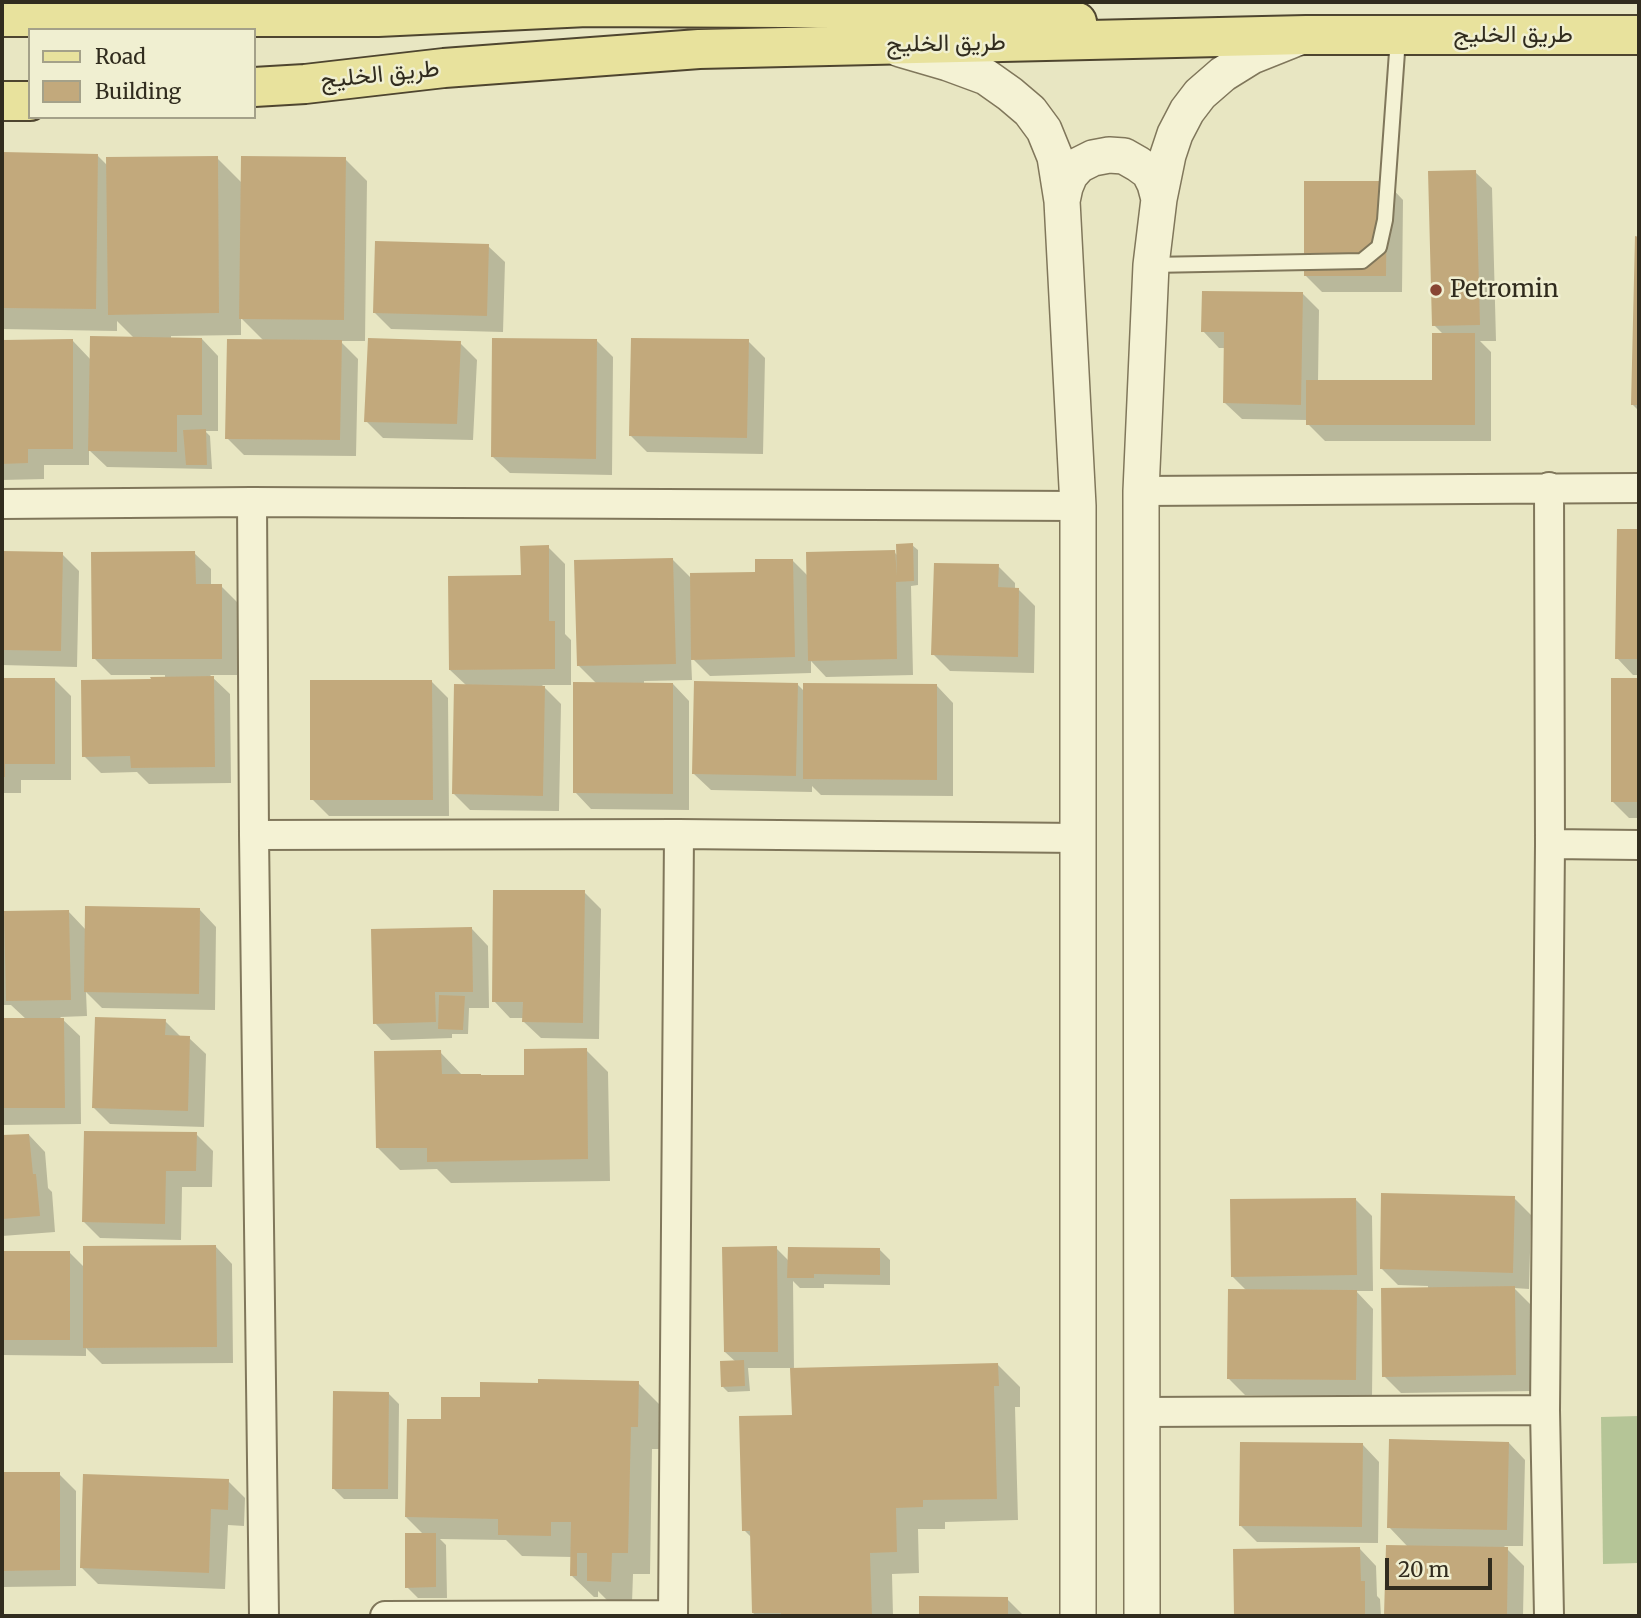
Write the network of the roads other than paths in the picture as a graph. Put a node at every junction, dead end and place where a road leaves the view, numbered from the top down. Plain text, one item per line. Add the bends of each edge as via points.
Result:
1 (2, 18) edge
2 (1398, 34) junction
3 (1306, 35) junction
4 (1639, 35) edge
5 (1187, 38) junction
6 (886, 45) junction
7 (256, 87) edge
8 (28, 101) edge
9 (2, 102) edge
10 (1159, 199) junction
11 (1062, 201) junction
12 (1151, 265) junction
13 (1549, 487) junction
14 (1639, 488) edge
15 (1141, 491) junction
16 (252, 502) junction
17 (2, 504) edge
18 (1078, 506) junction
19 (679, 834) junction
20 (254, 835) junction
21 (1078, 838) junction
22 (1550, 844) junction
23 (1639, 845) edge
24 (1545, 1410) junction
25 (1142, 1412) junction
26 (264, 1616) edge
27 (386, 1616) edge
28 (673, 1616) edge
29 (1078, 1616) edge
30 (1142, 1616) edge
31 (1549, 1616) edge

1 - 5 main road via 378,17 587,7 982,9
2 - 3 main road, طريق الخليج
2 - 4 main road, طريق الخليج
2 - 12 lane via 1385,220 1379,247 1362,261
3 - 5 main road, طريق الخليج
3 - 10 street via 1252,56 1200,94 1175,134
5 - 6 main road, طريق الخليج
6 - 7 main road, طريق الخليج via 699,49
6 - 11 street via 986,77 1020,102 1044,130 1055,157
8 - 9 main road
10 - 11 street via 1149,172 1124,156 1110,155 1079,165 1070,175
10 - 12 street
11 - 18 street
12 - 15 street
13 - 14 street
13 - 15 street
13 - 22 street
15 - 25 street
16 - 17 street
16 - 18 street
16 - 20 street
18 - 21 street
19 - 20 street
19 - 21 street
19 - 28 street
20 - 26 street
21 - 29 street
22 - 23 street
22 - 24 street
24 - 25 street
24 - 31 street
25 - 30 street
27 - 28 street

